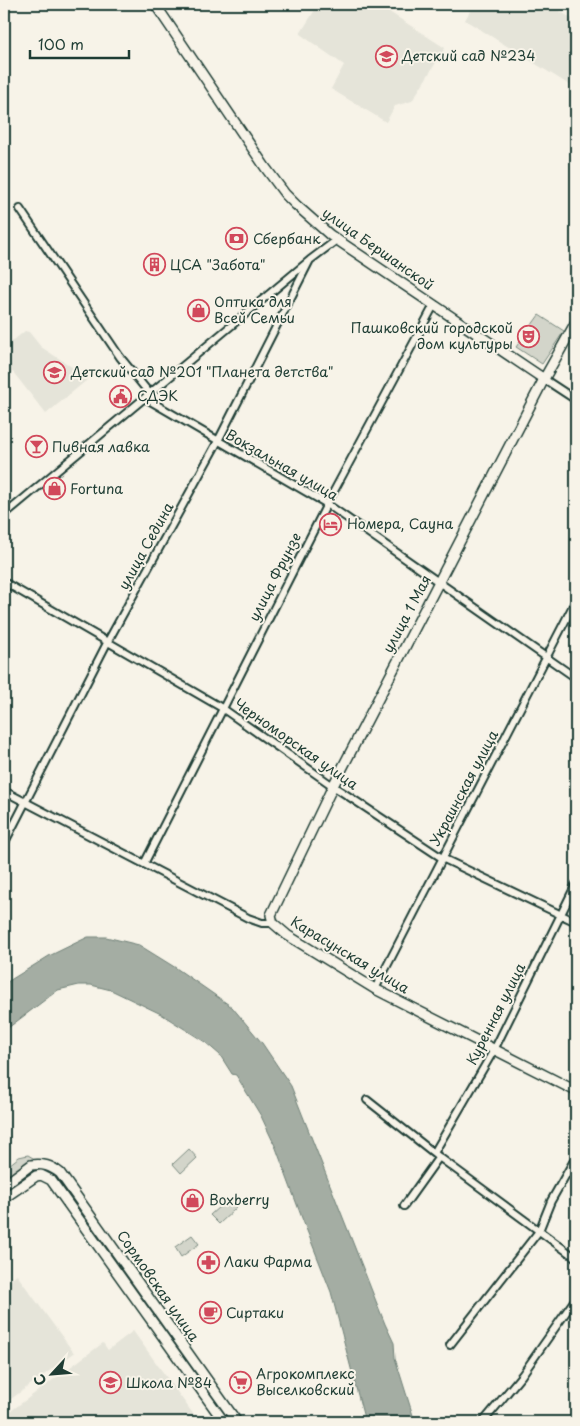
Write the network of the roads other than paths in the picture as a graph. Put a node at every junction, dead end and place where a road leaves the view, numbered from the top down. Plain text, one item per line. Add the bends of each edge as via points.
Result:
1 (155, 4) edge
2 (20, 209) dead end
3 (338, 239) junction
4 (310, 260) junction
5 (434, 305) junction
6 (576, 322) edge
7 (544, 379) junction
8 (147, 396) junction
9 (576, 400) edge
10 (218, 441) junction
11 (327, 504) junction
12 (4, 516) edge
13 (4, 582) edge
14 (439, 583) junction
15 (576, 600) edge
16 (107, 643) junction
17 (547, 657) junction
18 (576, 678) edge
19 (222, 708) junction
20 (333, 786) junction
21 (4, 791) edge
22 (25, 802) junction
23 (4, 844) edge
24 (442, 858) junction
25 (144, 864) junction
26 (576, 884) edge
27 (560, 915) junction
28 (273, 922) junction
29 (576, 922) edge
30 (375, 989) junction
31 (494, 1050) junction
32 (576, 1091) edge
33 (367, 1100) dead end
34 (436, 1155) junction
35 (576, 1157) edge
36 (4, 1185) edge
37 (4, 1198) edge
38 (404, 1206) dead end
39 (539, 1231) junction
40 (576, 1258) edge
41 (576, 1298) edge
42 (450, 1345) dead end
43 (210, 1385) junction
44 (202, 1391) junction
45 (224, 1422) edge
46 (237, 1422) edge
47 (483, 1422) edge

1 - 3 street, улица Бершанской via 285,194 314,222
2 - 8 street
3 - 4 street
3 - 5 street, улица Бершанской
4 - 8 street
4 - 10 street, улица Седина
5 - 7 street, улица Бершанской
5 - 11 street, улица Фрунзе
6 - 7 street, улица 1 Мая
7 - 9 street, улица Бершанской
7 - 14 street, улица 1 Мая
8 - 10 street, Вокзальная улица
8 - 12 street
10 - 11 street, Вокзальная улица
10 - 16 street, улица Седина
11 - 14 street, Вокзальная улица
11 - 19 street, улица Фрунзе
13 - 16 street, Черноморская улица
14 - 17 street, Вокзальная улица
14 - 20 street, улица 1 Мая
15 - 17 street, Украинская улица
16 - 19 street, Черноморская улица
16 - 22 street, улица Седина
17 - 18 street, Вокзальная улица
17 - 24 street, Украинская улица
19 - 20 street, Черноморская улица
19 - 25 street, улица Фрунзе
20 - 24 street, Черноморская улица
20 - 28 street, улица 1 Мая via 274,908
21 - 22 street, Карасунская улица
22 - 23 street, улица Седина
22 - 25 street, Карасунская улица
24 - 27 street, Черноморская улица
24 - 30 street, Украинская улица
25 - 28 street, Карасунская улица via 248,918 262,923
26 - 27 street, Куренная улица
27 - 29 street, Черноморская улица
27 - 31 street, Куренная улица
28 - 30 street, Карасунская улица via 286,935
30 - 31 street, Карасунская улица
31 - 32 street, Карасунская улица
31 - 34 street, Куренная улица
33 - 34 street
34 - 38 street, Куренная улица
34 - 39 street
35 - 39 street
36 - 43 street, Сормовская улица via 31,1165 41,1164 60,1173
37 - 44 street, Сормовская улица via 36,1176 51,1180
39 - 40 street
39 - 42 street
41 - 47 street via 522,1375
43 - 44 street
43 - 46 street, Сормовская улица
44 - 45 street, Сормовская улица

